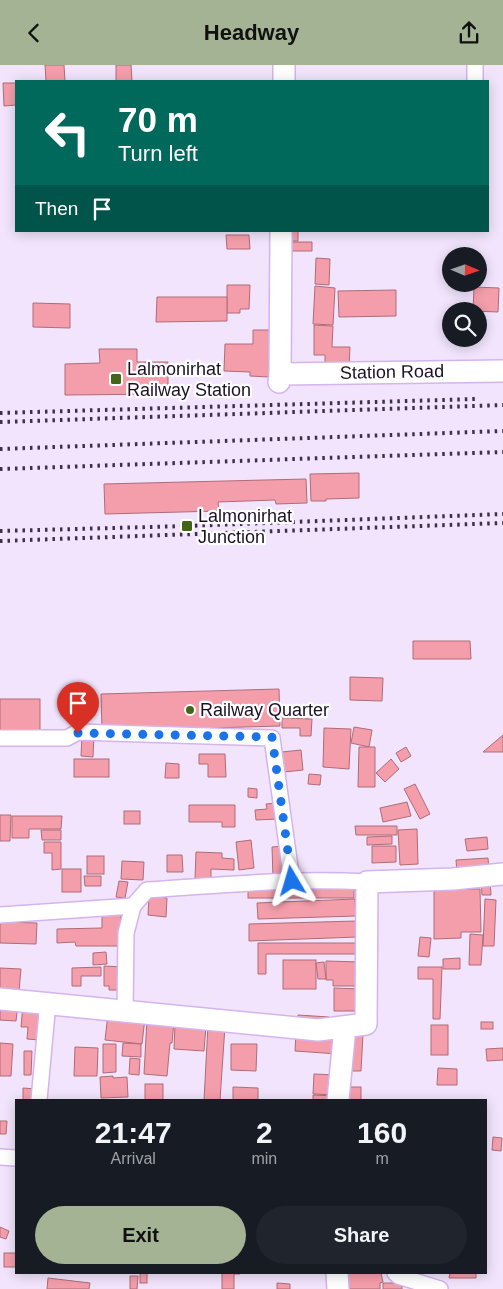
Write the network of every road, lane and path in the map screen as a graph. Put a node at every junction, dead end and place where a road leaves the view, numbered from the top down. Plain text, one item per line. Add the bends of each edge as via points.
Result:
1 (284, 65) edge
2 (475, 65) edge
3 (284, 80) edge
4 (475, 80) edge
5 (281, 232) edge
6 (503, 371) edge
7 (0, 738) edge
8 (503, 874) edge
9 (292, 881) junction
10 (367, 883) junction
11 (133, 906) junction
12 (0, 915) edge
13 (0, 999) edge
14 (48, 1002) junction
15 (125, 1011) junction
16 (345, 1027) junction
17 (39, 1099) edge
18 (338, 1099) edge
19 (0, 1157) edge
20 (15, 1158) edge
21 (337, 1274) edge
22 (397, 1274) edge
23 (338, 1289) edge
24 (440, 1289) edge

1 - 3 main road
2 - 4 street
5 - 6 main road, Station Road via 280,378
7 - 9 street via 67,738 78,733 272,737
8 - 10 main road
9 - 10 street
9 - 11 street via 147,890
10 - 16 main road via 366,1024
11 - 12 street
11 - 15 street via 126,933
13 - 14 main road
14 - 15 main road
14 - 17 street
15 - 16 main road via 318,1030
16 - 18 main road
19 - 20 street
21 - 23 main road
22 - 24 street

